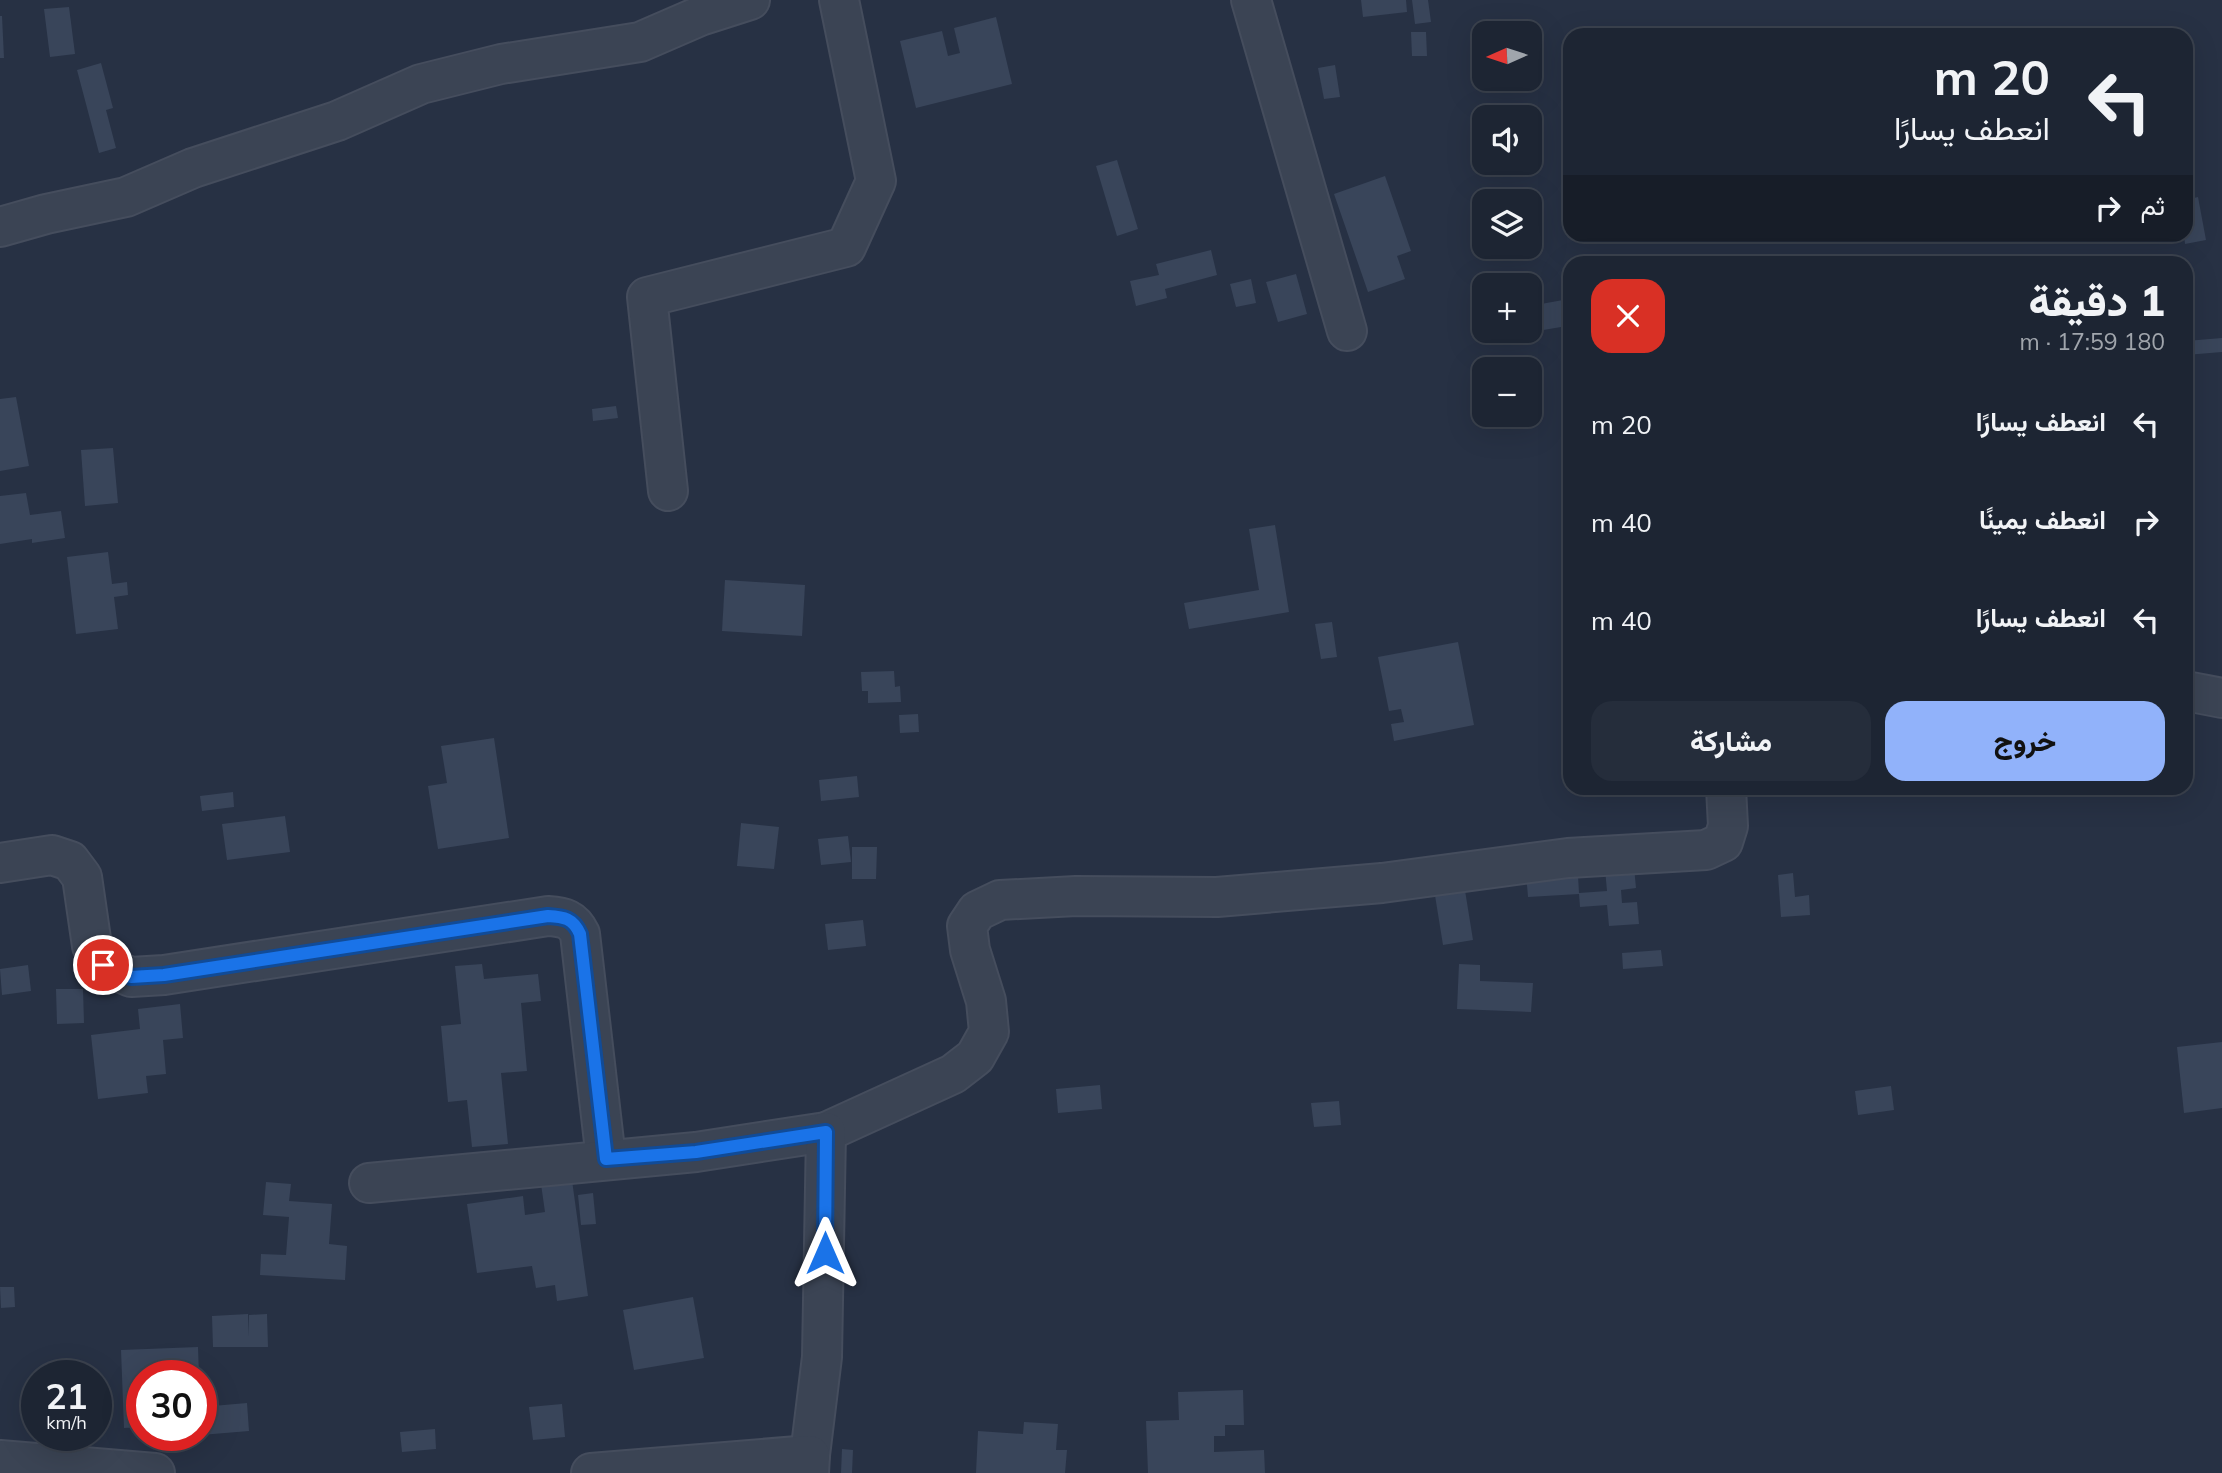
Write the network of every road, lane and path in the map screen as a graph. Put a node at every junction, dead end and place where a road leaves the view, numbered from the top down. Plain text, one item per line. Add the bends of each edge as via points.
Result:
1 (750, 0) edge
2 (839, 0) edge
3 (1251, 0) edge
4 (0, 227) edge
5 (1347, 331) dead end
6 (668, 491) dead end
7 (2193, 692) edge
8 (2222, 698) edge
9 (1726, 795) edge
10 (0, 863) edge
11 (826, 1132) junction
12 (606, 1159) junction
13 (369, 1183) dead end
14 (0, 1460) edge
15 (810, 1464) edge
16 (155, 1473) edge
17 (591, 1473) edge

1 - 4 street via 640,42 501,64 421,84 337,121 193,168 126,197
2 - 6 street via 876,181 846,247 646,297
3 - 5 street
7 - 8 street
9 - 11 street via 1726,834 1723,842 1706,850 1568,858 1382,883 1217,897 1000,900 977,911 967,926 989,1032 975,1057 953,1074
10 - 12 street via 52,855 71,862 82,877 92,946 103,965 131,977 548,916 569,919 580,934
11 - 12 street via 696,1152
11 - 15 street via 822,1357
12 - 13 street
14 - 16 street
15 - 17 street

